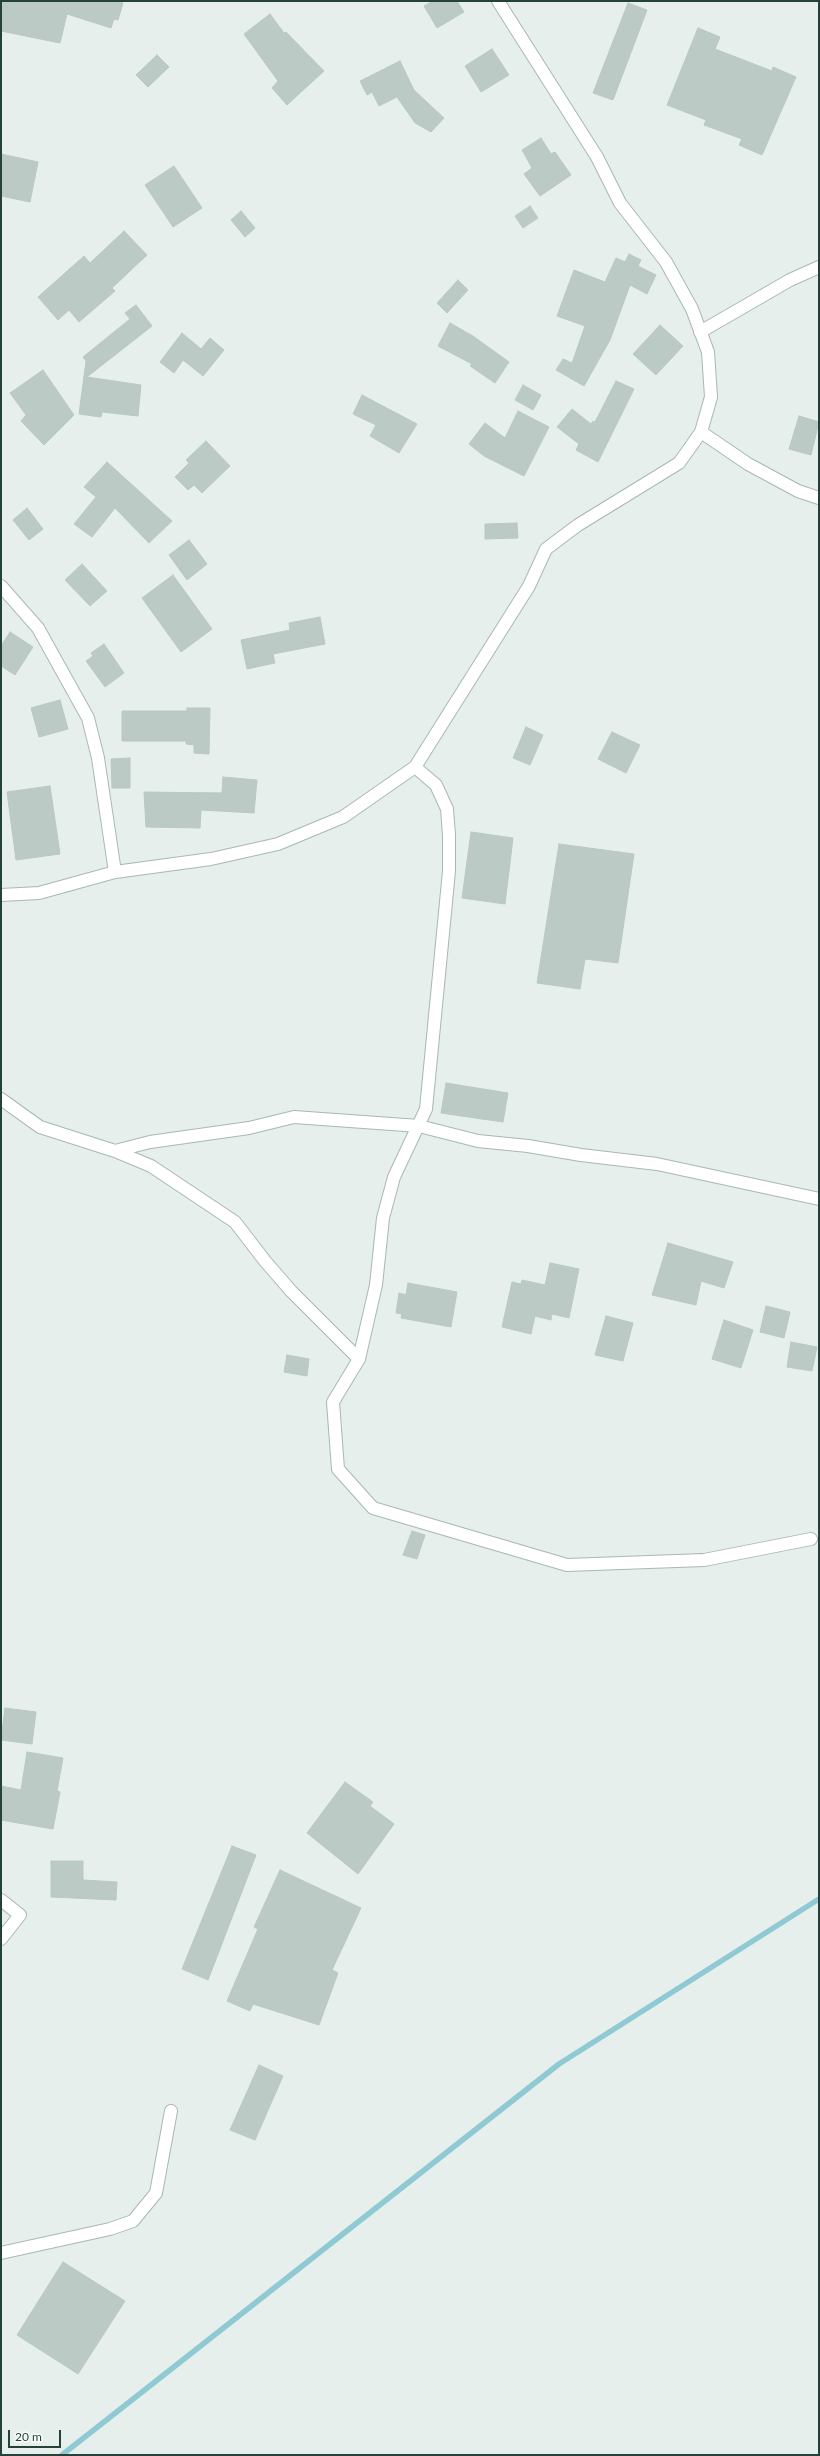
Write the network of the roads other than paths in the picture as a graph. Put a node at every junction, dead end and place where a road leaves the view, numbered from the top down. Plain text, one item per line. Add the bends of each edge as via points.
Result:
1 (498, 1) edge
2 (819, 267) edge
3 (700, 332) junction
4 (701, 432) junction
5 (819, 498) edge
6 (1, 586) edge
7 (415, 767) junction
8 (115, 872) junction
9 (1, 895) edge
10 (1, 1099) edge
11 (419, 1126) junction
12 (115, 1151) junction
13 (819, 1199) edge
14 (359, 1359) junction
15 (811, 1539) dead end
16 (1, 1900) edge
17 (1, 1939) edge
18 (171, 2111) dead end
19 (1, 2253) edge

1 - 3 street via 597,158 620,203 666,262 692,309
2 - 3 street via 790,280
3 - 4 street via 708,352 711,397
4 - 5 street via 748,464 798,491
4 - 7 street via 679,463 578,525 546,549 528,586
6 - 8 street via 38,628 88,718 98,758
7 - 8 street via 344,817 278,844 212,859
7 - 11 street via 436,785 447,809 450,871 426,1109
8 - 9 street via 39,892
10 - 12 street via 40,1127
11 - 12 street via 294,1117 249,1128 150,1142
11 - 13 street via 478,1141 657,1164
11 - 14 street via 394,1177 383,1218 376,1285
12 - 14 street via 150,1166 235,1222 287,1286
14 - 15 street via 333,1402 338,1469 373,1508 567,1565 704,1560
16 - 17 street via 20,1915
18 - 19 street via 156,2193 133,2221 110,2229

